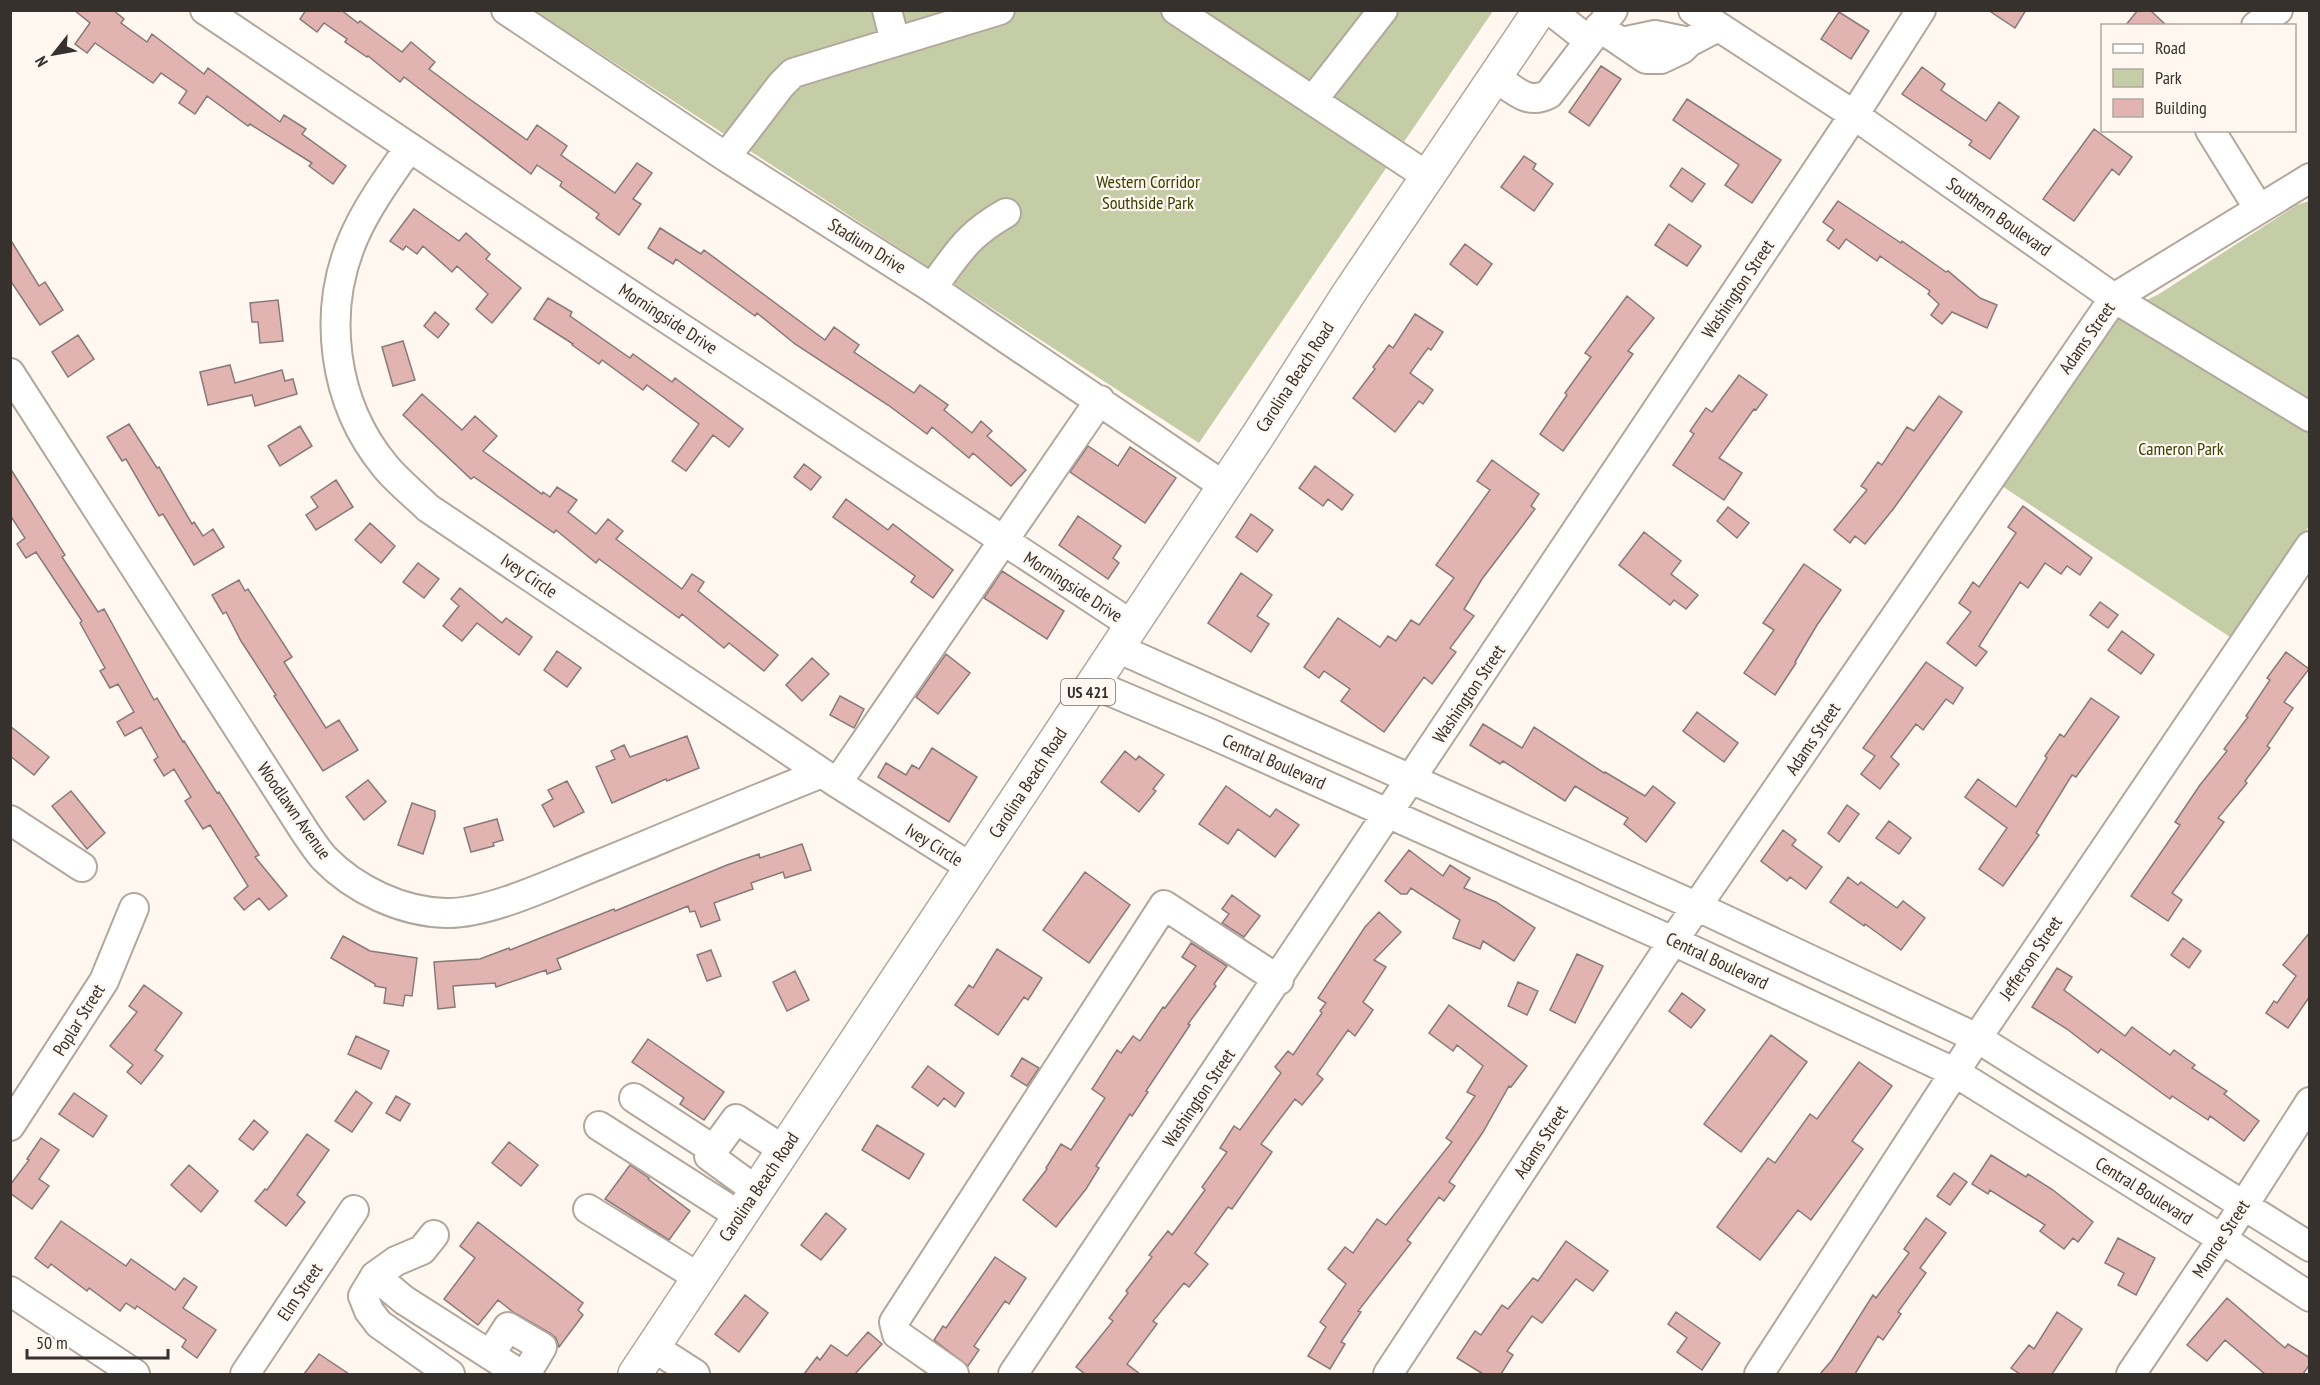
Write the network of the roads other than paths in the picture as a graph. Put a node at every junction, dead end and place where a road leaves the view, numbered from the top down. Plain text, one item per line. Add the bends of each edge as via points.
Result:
1 (205, 10) edge
2 (506, 10) edge
3 (887, 10) edge
4 (1000, 10) edge
5 (1176, 10) edge
6 (1383, 10) edge
7 (1540, 10) edge
8 (1550, 10) edge
9 (1921, 10) edge
10 (2278, 10) edge
11 (1702, 15) edge
12 (1212, 23) edge
13 (2259, 24) edge
14 (1606, 30) edge
15 (895, 42) junction
16 (1495, 77) junction
17 (1313, 100) junction
18 (1854, 115) junction
19 (2211, 132) edge
20 (409, 148) junction
21 (726, 157) junction
22 (1427, 176) junction
23 (2310, 178) edge
24 (2259, 209) junction
25 (1006, 213) dead end
26 (932, 288) junction
27 (2114, 298) junction
28 (10, 373) edge
29 (1100, 400) junction
30 (2310, 417) edge
31 (1224, 486) junction
32 (1003, 542) junction
33 (2310, 546) edge
34 (1124, 637) junction
35 (1093, 684) junction
36 (830, 778) junction
37 (1412, 780) junction
38 (1389, 814) junction
39 (10, 820) edge
40 (82, 867) dead end
41 (972, 868) junction
42 (1698, 907) junction
43 (134, 908) dead end
44 (1673, 941) junction
45 (1279, 980) junction
46 (1977, 1038) junction
47 (1956, 1073) junction
48 (634, 1098) dead end
49 (2310, 1102) edge
50 (10, 1126) edge
51 (599, 1126) dead end
52 (714, 1150) junction
53 (784, 1150) junction
54 (749, 1203) junction
55 (2243, 1204) junction
56 (588, 1209) dead end
57 (354, 1210) dead end
58 (434, 1235) dead end
59 (2222, 1239) junction
60 (2310, 1247) edge
61 (375, 1276) junction
62 (698, 1277) junction
63 (10, 1291) edge
64 (2310, 1297) edge
65 (653, 1347) junction
66 (490, 1355) junction
67 (135, 1374) edge
68 (245, 1374) edge
69 (450, 1374) edge
70 (520, 1374) edge
71 (526, 1374) edge
72 (635, 1374) edge
73 (695, 1374) edge
74 (954, 1374) edge
75 (1013, 1374) edge
76 (1389, 1374) edge
77 (1759, 1374) edge
78 (2130, 1374) edge

1 - 20 street, Morningside Drive
2 - 21 street, Stadium Drive
3 - 15 street
4 - 15 street
5 - 12 street
6 - 17 street
7 - 16 highway, Carolina Beach Road / US 421
8 - 14 street
9 - 18 street, Washington Street
10 - 13 street
11 - 14 street via 1682,50 1661,59 1646,59
11 - 18 street, Southern Boulevard
12 - 17 street
14 - 16 street via 1550,94 1530,99
15 - 21 street via 794,74 781,85
16 - 22 highway, Carolina Beach Road / US 421
17 - 22 street
18 - 27 street, Southern Boulevard
18 - 37 street, Washington Street
19 - 24 street
20 - 32 street, Morningside Drive
20 - 36 street, Ivey Circle via 376,194 354,237 337,294 334,328 343,383 372,450 386,469 428,508
21 - 26 street, Stadium Drive
22 - 31 highway, Carolina Beach Road / US 421
23 - 24 street, Adams Street
24 - 27 street, Adams Street
25 - 26 street via 974,234
26 - 29 street, Stadium Drive
27 - 30 street, Southern Boulevard
27 - 42 street, Adams Street
28 - 36 street, Woodlawn Avenue via 305,832 323,857 366,890 427,911 475,909 537,890
29 - 31 street, Stadium Drive
29 - 32 street
31 - 34 highway, Carolina Beach Road / US 421
32 - 34 street, Morningside Drive
32 - 36 street
33 - 46 street, Jefferson Street
34 - 35 highway, Carolina Beach Road / US 421
34 - 37 street
35 - 38 street, Central Boulevard
35 - 41 highway, Carolina Beach Road / US 421
36 - 41 street, Ivey Circle
37 - 38 street, Washington Street
37 - 42 street
38 - 44 street, Central Boulevard
38 - 45 street, Washington Street
39 - 40 street
41 - 53 highway, Carolina Beach Road / US 421
42 - 44 street, Adams Street
42 - 46 street
43 - 50 street, Poplar Street via 104,981
44 - 47 street, Central Boulevard
44 - 76 street, Adams Street
45 - 74 street via 1164,905 894,1322 897,1334
45 - 75 street, Washington Street
46 - 47 street, Jefferson Street
46 - 55 street
47 - 59 street, Central Boulevard
47 - 77 street, Jefferson Street
48 - 52 street
49 - 55 street, Monroe Street
51 - 54 street
52 - 53 street via 736,1119
52 - 54 street via 709,1156
53 - 54 highway, Carolina Beach Road / US 421
54 - 62 highway, Carolina Beach Road / US 421
55 - 59 street, Monroe Street
55 - 60 street
56 - 62 street
57 - 68 street, Elm Street
58 - 61 street via 422,1250
59 - 64 street, Central Boulevard
59 - 78 street, Monroe Street
61 - 66 street via 404,1300
61 - 69 street via 363,1296 369,1311 379,1324
62 - 65 highway, Carolina Beach Road / US 421
63 - 67 street
65 - 72 highway, Carolina Beach Road / US 421
65 - 73 street
66 - 70 street
66 - 71 street via 508,1328 542,1347

